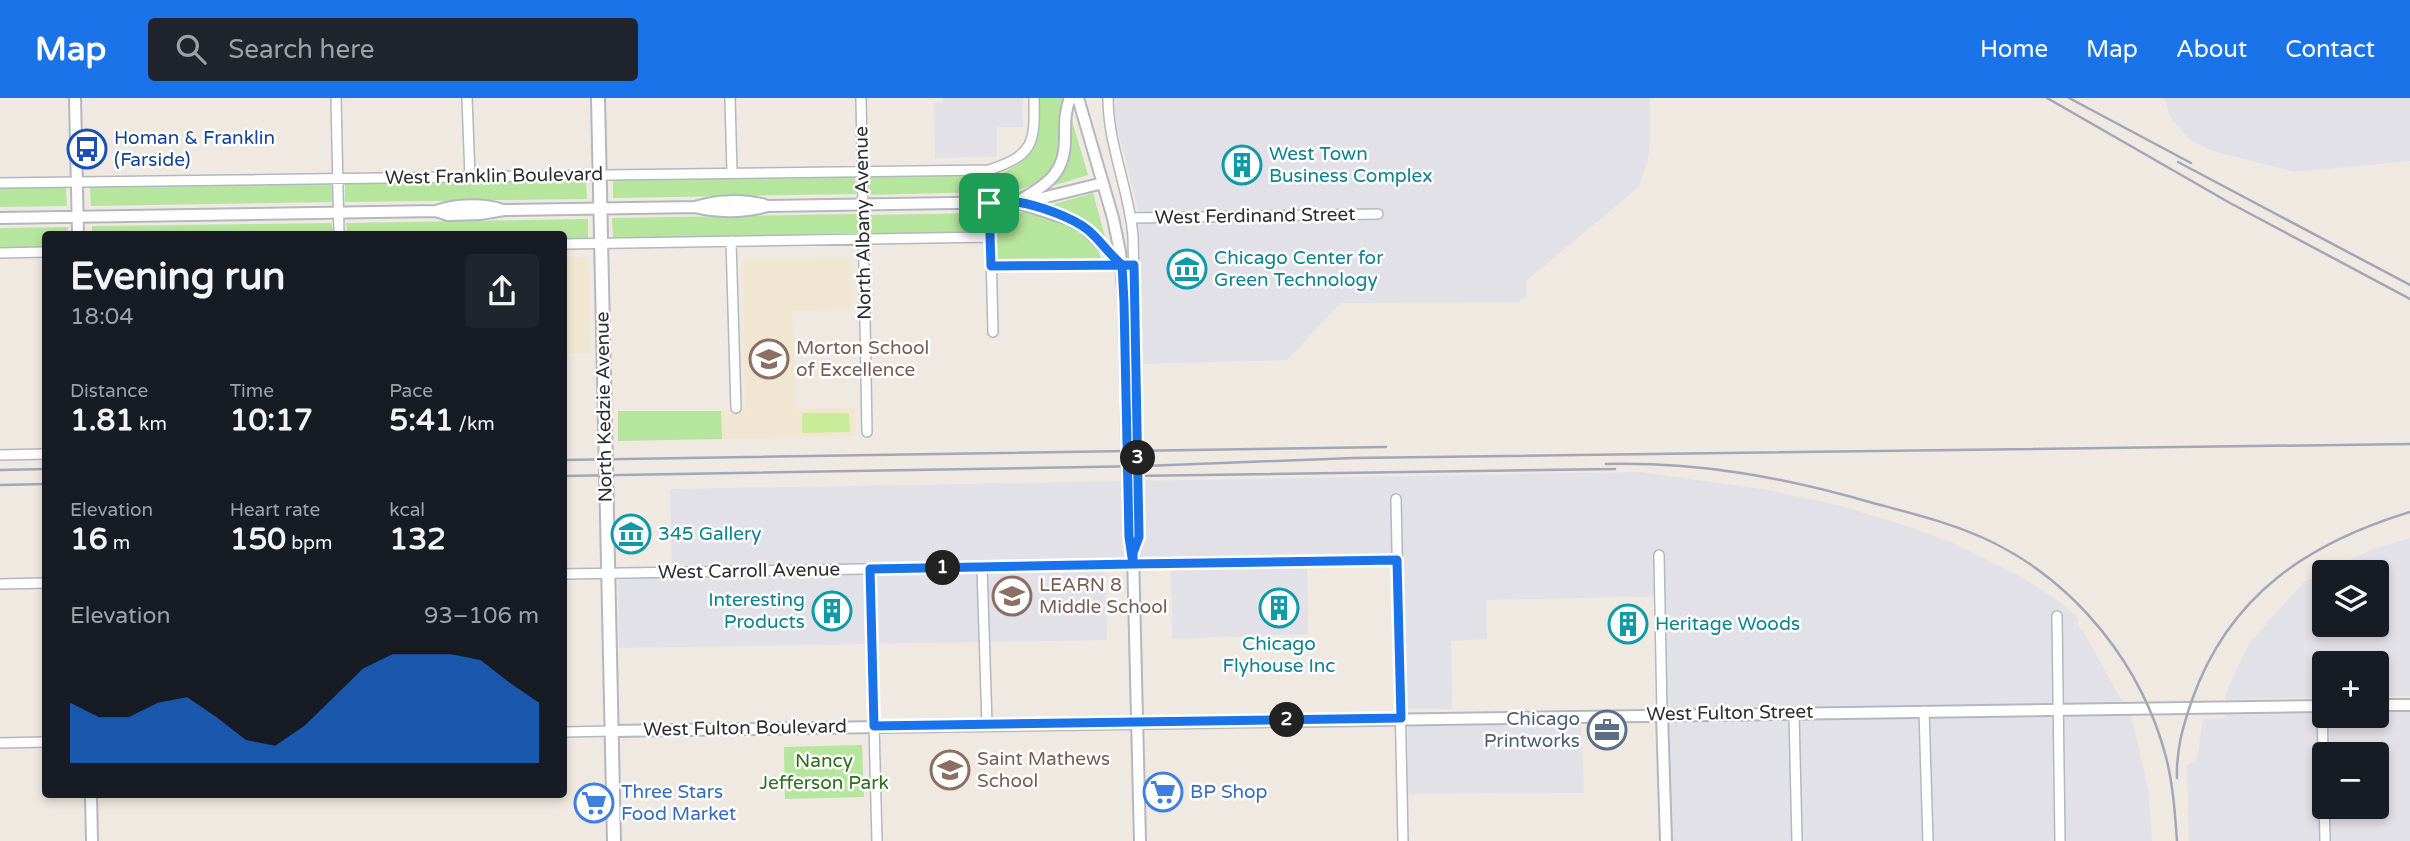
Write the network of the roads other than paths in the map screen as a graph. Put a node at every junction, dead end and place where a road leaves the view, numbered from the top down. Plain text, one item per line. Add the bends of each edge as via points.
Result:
1 (75, 98) edge
2 (336, 98) edge
3 (467, 98) edge
4 (598, 98) edge
5 (730, 98) edge
6 (861, 98) edge
7 (1034, 98) edge
8 (1070, 98) edge
9 (1078, 98) edge
10 (1108, 98) edge
11 (989, 170) junction
12 (862, 172) junction
13 (732, 173) junction
14 (600, 175) junction
15 (470, 177) junction
16 (338, 178) junction
17 (77, 182) junction
18 (0, 183) edge
19 (1103, 183) junction
20 (1016, 202) junction
21 (989, 203) junction
22 (863, 205) junction
23 (600, 209) junction
24 (339, 213) junction
25 (1378, 214) dead end
26 (78, 217) junction
27 (0, 218) edge
28 (1131, 218) junction
29 (79, 231) edge
30 (339, 231) edge
31 (990, 237) junction
32 (863, 239) junction
33 (731, 242) junction
34 (601, 243) junction
35 (567, 244) edge
36 (42, 252) edge
37 (0, 253) edge
38 (1122, 265) junction
39 (1134, 265) junction
40 (991, 266) junction
41 (993, 332) dead end
42 (736, 408) dead end
43 (867, 432) dead end
44 (42, 454) edge
45 (0, 455) edge
46 (1396, 499) dead end
47 (1659, 555) dead end
48 (1133, 559) junction
49 (1397, 560) junction
50 (982, 567) junction
51 (870, 569) junction
52 (608, 573) junction
53 (567, 574) edge
54 (42, 583) edge
55 (0, 584) edge
56 (2057, 616) dead end
57 (2389, 705) edge
58 (2410, 705) edge
59 (2312, 706) edge
60 (2058, 710) junction
61 (1924, 711) junction
62 (1794, 713) junction
63 (1662, 714) junction
64 (1401, 718) junction
65 (1137, 722) junction
66 (988, 725) junction
67 (874, 726) junction
68 (2323, 728) edge
69 (611, 731) junction
70 (567, 732) edge
71 (42, 742) edge
72 (0, 743) edge
73 (91, 798) edge
74 (92, 841) edge
75 (614, 841) edge
76 (877, 841) edge
77 (1140, 841) edge
78 (1403, 841) edge
79 (1666, 841) edge
80 (1797, 841) edge
81 (1927, 841) edge
82 (2060, 841) edge
83 (2325, 841) edge

1 - 17 street
2 - 16 street
3 - 15 street
4 - 14 main road, North Kedzie Avenue
5 - 13 street
6 - 12 street, North Albany Avenue
7 - 11 street via 1035,130 1030,145 1011,163
8 - 20 street via 1061,165 1044,185
9 - 19 street
10 - 28 street via 1113,145
11 - 12 street, West Franklin Boulevard
11 - 21 street
12 - 13 street, West Franklin Boulevard
12 - 22 street, North Albany Avenue
13 - 14 street, West Franklin Boulevard
14 - 15 street, West Franklin Boulevard
14 - 23 main road, North Kedzie Avenue
15 - 16 street, West Franklin Boulevard
16 - 17 street, West Franklin Boulevard
16 - 24 street
17 - 18 street, West Franklin Boulevard
17 - 26 street
19 - 20 street, West Franklin Boulevard
19 - 38 street
20 - 21 street, West Franklin Boulevard
20 - 38 street via 1084,227
21 - 22 street, West Franklin Boulevard
21 - 31 street
22 - 23 street, West Franklin Boulevard via 709,202 695,207
22 - 32 street, North Albany Avenue
23 - 24 street, West Franklin Boulevard via 503,210 490,206
23 - 34 main road, North Kedzie Avenue
24 - 26 street, West Franklin Boulevard
24 - 30 street
25 - 28 street, West Ferdinand Street
26 - 27 street, West Franklin Boulevard
26 - 29 street
28 - 39 street
31 - 32 street
31 - 40 street
32 - 33 street
32 - 43 street, North Albany Avenue
33 - 34 street
33 - 42 street
34 - 35 street
34 - 52 main road, North Kedzie Avenue
36 - 37 street
38 - 39 street
38 - 40 street
38 - 48 street
39 - 48 street via 1139,537
40 - 41 street
44 - 45 street
46 - 49 street
47 - 63 street
48 - 49 street, West Carroll Avenue
48 - 50 street, West Carroll Avenue
48 - 65 street
49 - 64 street
50 - 51 street, West Carroll Avenue
50 - 66 street
51 - 52 street, West Carroll Avenue
51 - 67 street
52 - 53 street, West Carroll Avenue
52 - 69 main road, North Kedzie Avenue
54 - 55 street
56 - 60 street
57 - 58 street
59 - 60 street, West Fulton Street
60 - 61 street, West Fulton Street
60 - 82 street
61 - 62 street, West Fulton Street
61 - 81 street
62 - 63 street, West Fulton Street
62 - 80 street
63 - 64 street, West Fulton Street
63 - 79 street
64 - 65 street, West Fulton Street
64 - 78 street
65 - 66 street, West Fulton Boulevard
65 - 77 street
66 - 67 street, West Fulton Boulevard
67 - 69 street, West Fulton Boulevard
67 - 76 street
68 - 83 street
69 - 70 street, West Fulton Boulevard
69 - 75 main road, North Kedzie Avenue
71 - 72 street
73 - 74 street

